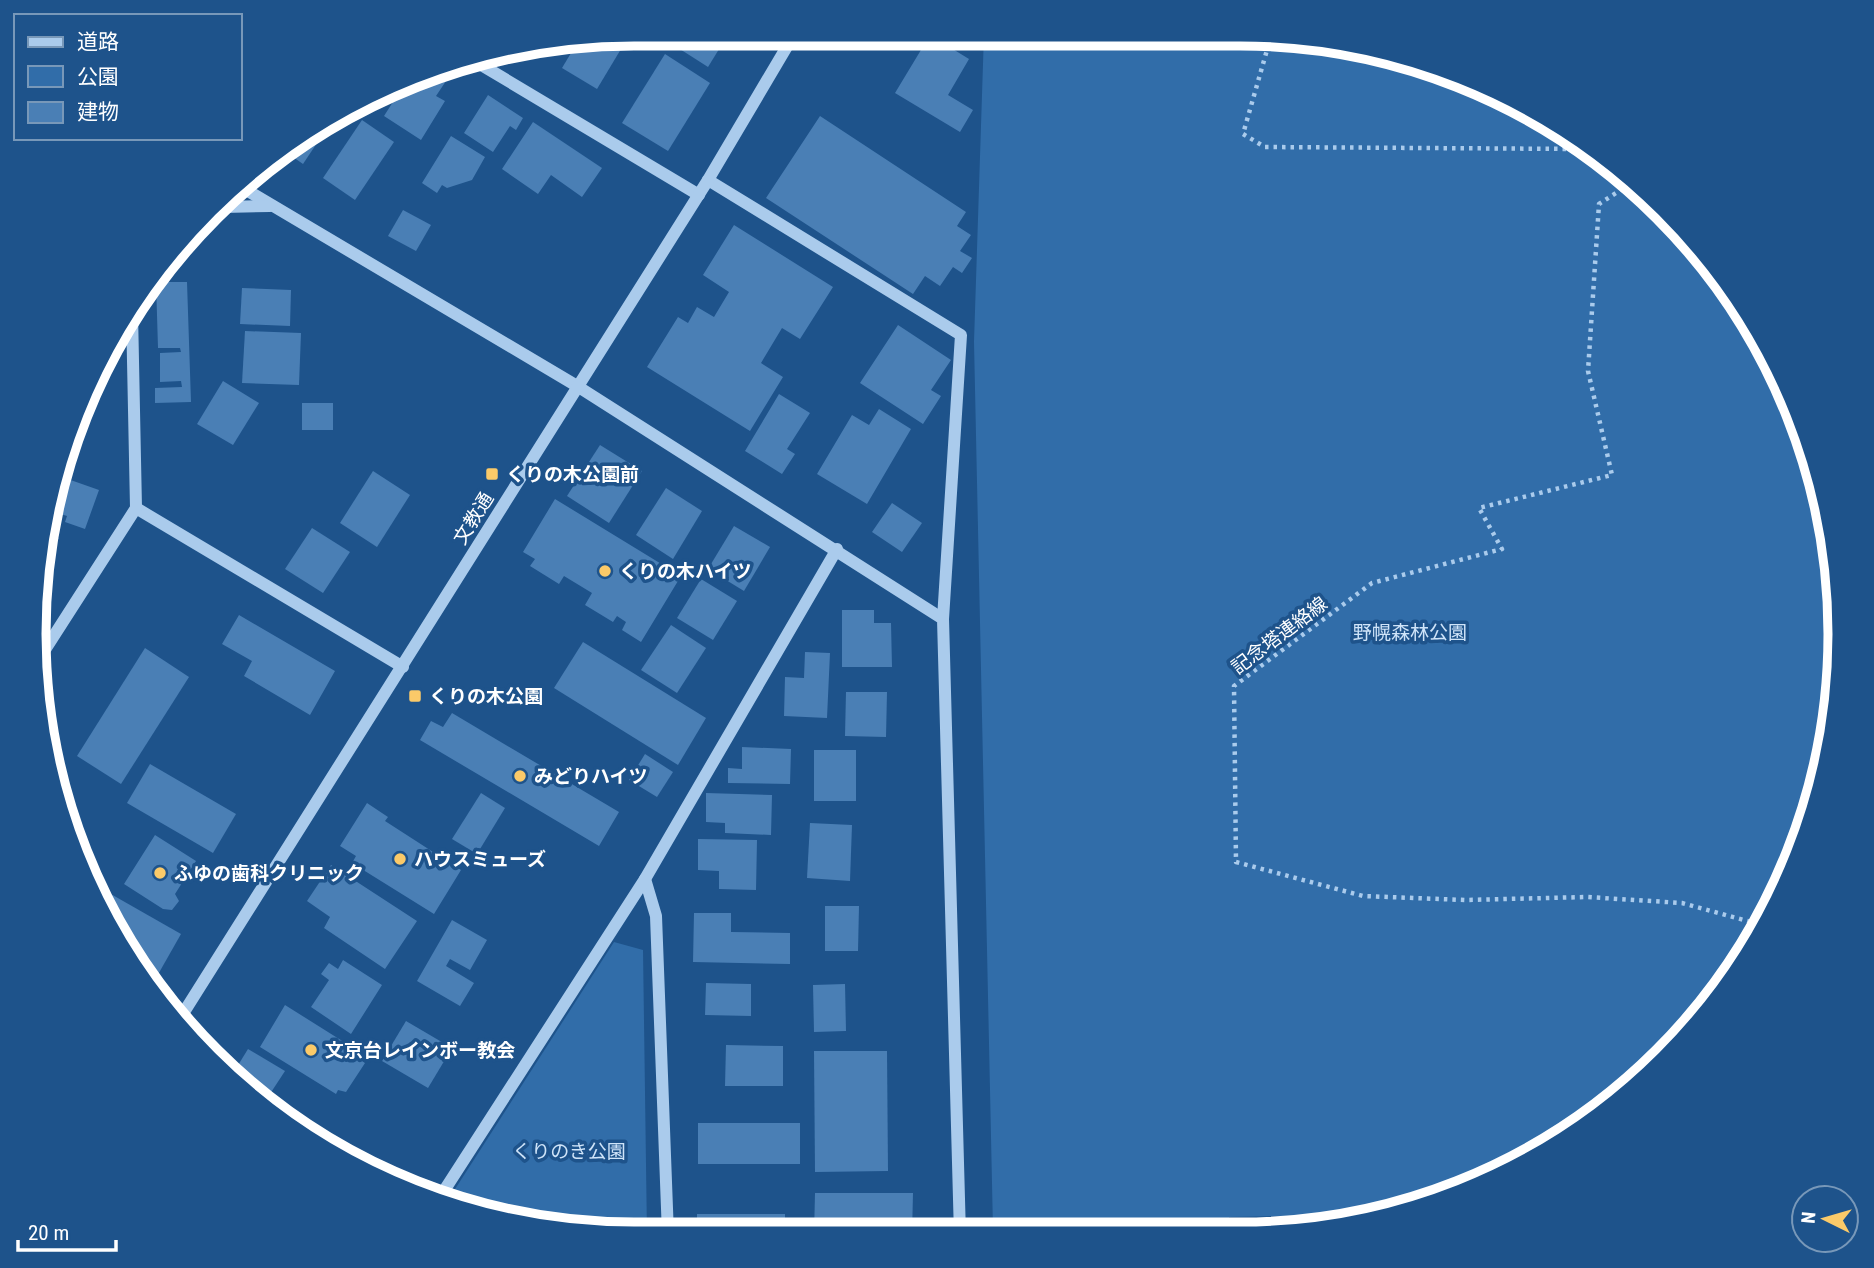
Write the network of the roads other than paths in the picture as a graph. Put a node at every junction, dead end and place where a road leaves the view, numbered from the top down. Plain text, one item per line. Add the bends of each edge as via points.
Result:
1 (787, 46) edge
2 (483, 66) edge
3 (708, 180) junction
4 (247, 191) edge
5 (699, 195) junction
6 (270, 206) junction
7 (230, 207) edge
8 (132, 327) edge
9 (577, 386) junction
10 (136, 508) junction
11 (837, 549) junction
12 (943, 619) junction
13 (46, 648) edge
14 (403, 667) junction
15 (645, 879) junction
16 (184, 1012) edge
17 (444, 1191) edge
18 (668, 1222) edge
19 (960, 1222) edge

1 - 3 street, 文教通
2 - 5 street
3 - 5 street, 文教通
3 - 12 street via 961,335
4 - 6 street
5 - 9 street, 文教通
6 - 7 street
6 - 9 street
8 - 10 street
9 - 11 street
9 - 14 street, 文教通
10 - 13 street
10 - 14 street
11 - 12 street
11 - 15 street
12 - 19 street
14 - 16 street, 文教通
15 - 17 street
15 - 18 street via 656,916

